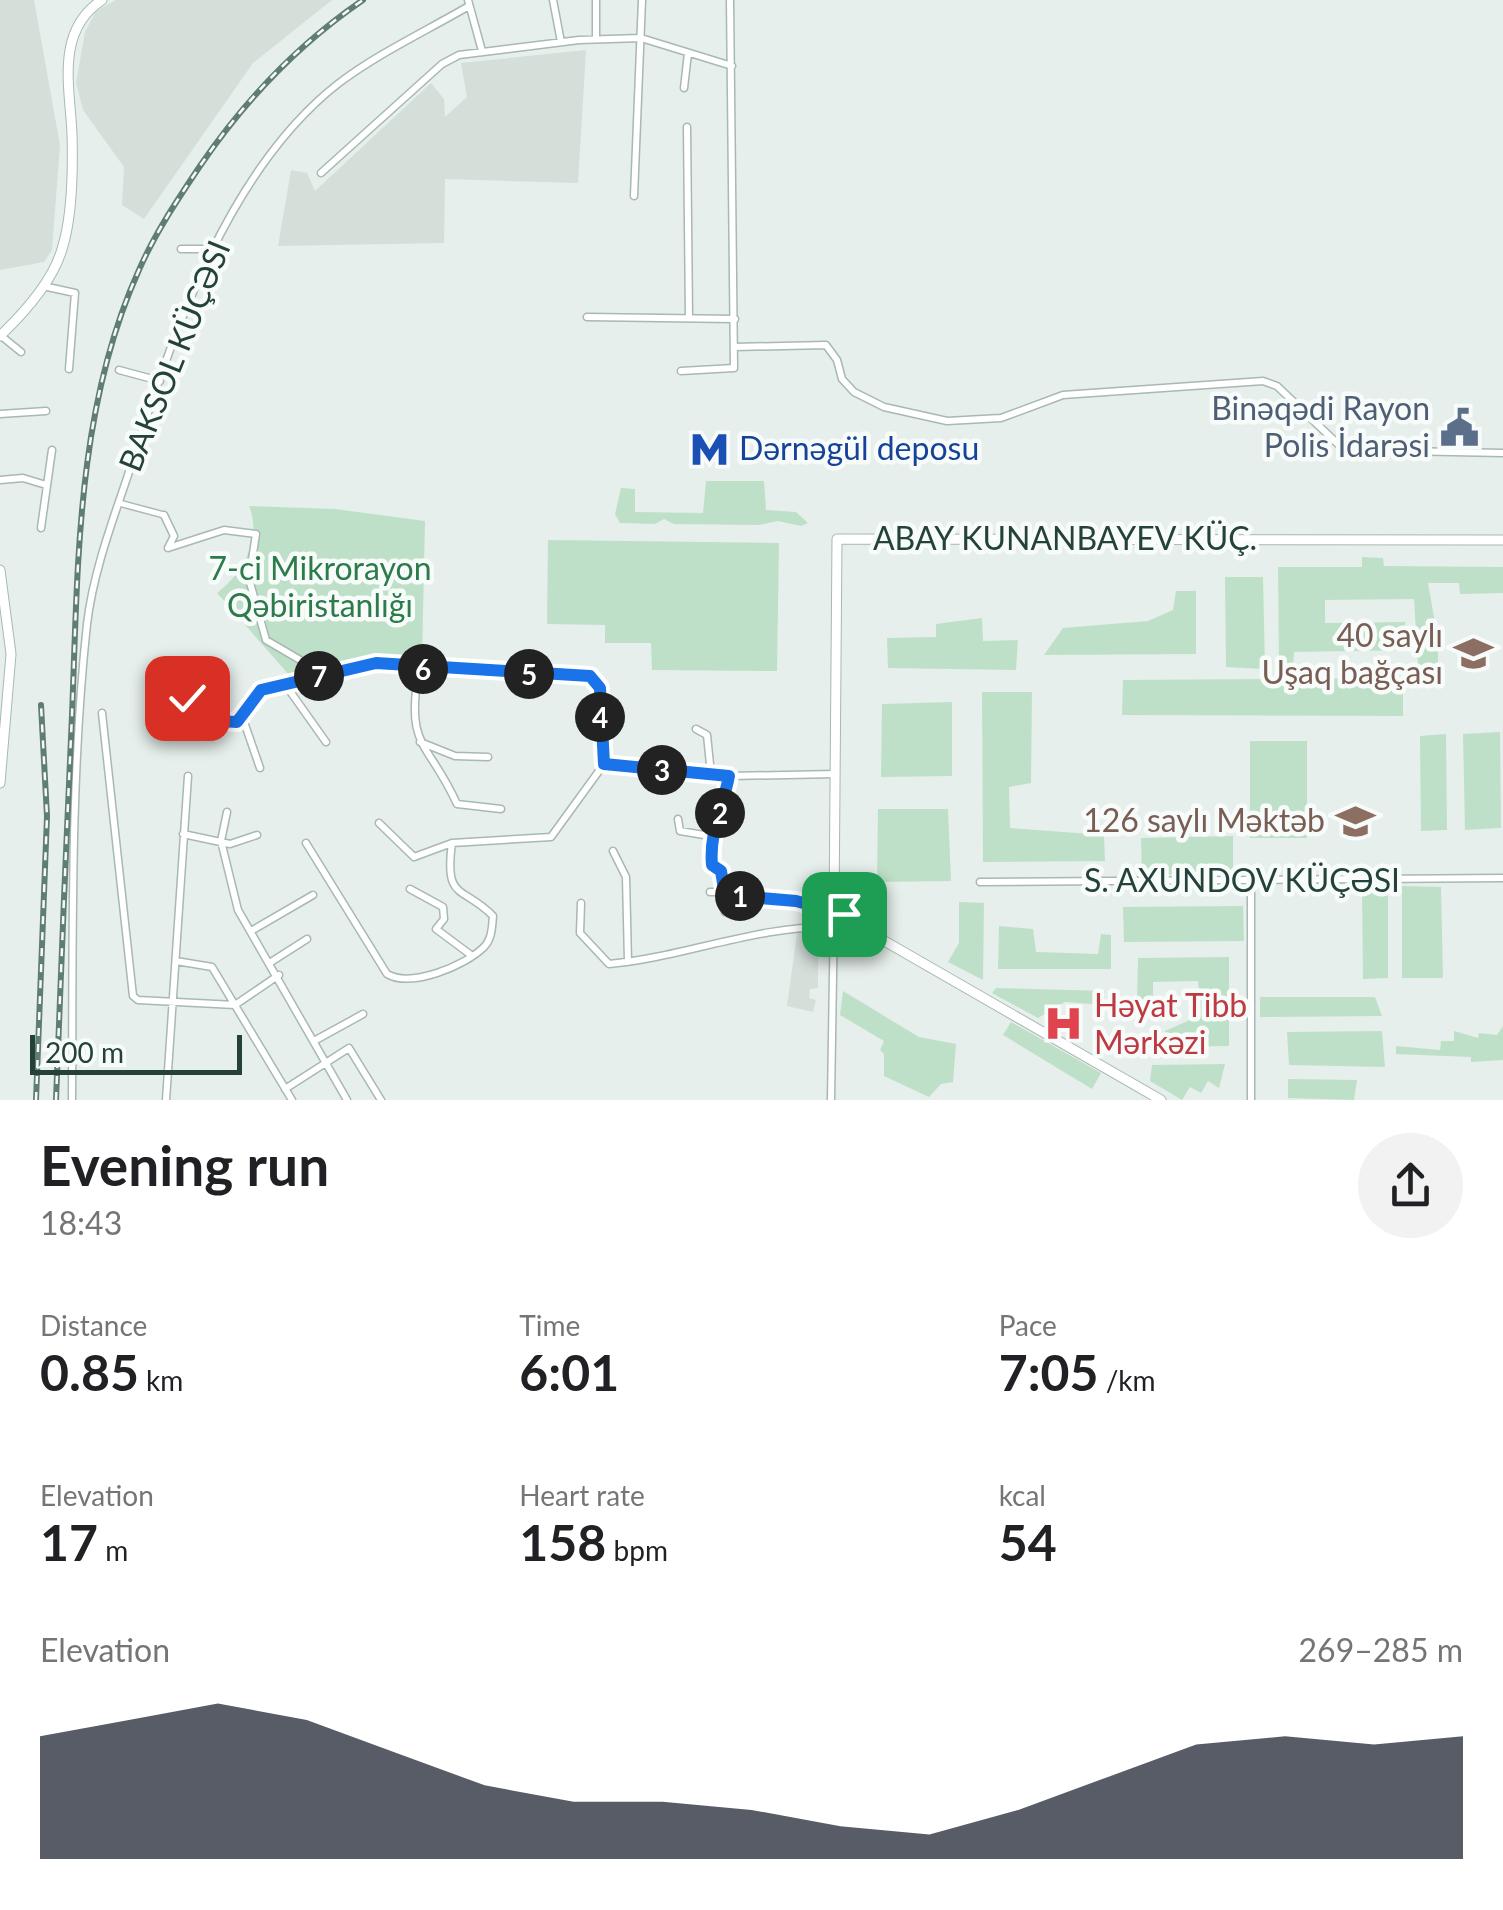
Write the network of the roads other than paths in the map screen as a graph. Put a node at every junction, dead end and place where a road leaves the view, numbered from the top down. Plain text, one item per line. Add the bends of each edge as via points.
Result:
1 (553, 0) edge
2 (596, 0) edge
3 (642, 0) edge
4 (730, 0) edge
5 (99, 1) edge
6 (469, 3) edge
7 (640, 38) junction
8 (596, 39) junction
9 (561, 42) junction
10 (482, 51) junction
11 (688, 53) junction
12 (732, 66) junction
13 (684, 88) dead end
14 (688, 127) dead end
15 (321, 173) dead end
16 (634, 196) dead end
17 (181, 249) dead end
18 (214, 249) junction
19 (42, 285) junction
20 (587, 316) dead end
21 (689, 318) junction
22 (735, 319) junction
23 (0, 335) edge
24 (735, 347) junction
25 (21, 352) dead end
26 (69, 368) dead end
27 (119, 370) dead end
28 (681, 371) dead end
29 (160, 381) junction
30 (46, 412) dead end
31 (0, 414) edge
32 (52, 450) dead end
33 (1503, 453) edge
34 (0, 480) edge
35 (46, 485) junction
36 (118, 502) junction
37 (164, 516) joint
38 (41, 528) dead end
39 (1503, 540) edge
40 (0, 570) edge
41 (419, 669) junction
42 (325, 674) junction
43 (183, 678) dead end
44 (287, 687) junction
45 (102, 714) dead end
46 (243, 719) junction
47 (696, 729) dead end
48 (326, 742) dead end
49 (418, 742) junction
50 (488, 757) dead end
51 (604, 764) junction
52 (260, 768) dead end
53 (711, 774) junction
54 (836, 774) junction
55 (188, 776) dead end
56 (729, 776) junction
57 (0, 783) edge
58 (501, 809) dead end
59 (227, 812) dead end
60 (678, 819) dead end
61 (379, 823) dead end
62 (183, 834) junction
63 (258, 836) dead end
64 (710, 836) junction
65 (221, 841) junction
66 (306, 843) dead end
67 (452, 843) junction
68 (613, 851) dead end
69 (1503, 878) edge
70 (980, 882) dead end
71 (1252, 882) junction
72 (410, 889) dead end
73 (710, 892) dead end
74 (724, 893) junction
75 (313, 895) dead end
76 (581, 903) dead end
77 (725, 912) dead end
78 (834, 912) junction
79 (834, 927) junction
80 (251, 931) junction
81 (306, 939) dead end
82 (472, 954) junction
83 (176, 961) junction
84 (271, 962) junction
85 (628, 962) junction
86 (279, 975) junction
87 (173, 1003) junction
88 (234, 1005) junction
89 (363, 1014) dead end
90 (314, 1041) junction
91 (325, 1064) junction
92 (285, 1090) junction
93 (72, 1100) edge
94 (166, 1100) edge
95 (292, 1100) edge
96 (347, 1100) edge
97 (381, 1100) edge
98 (831, 1100) edge
99 (1162, 1100) edge
100 (1251, 1100) edge

1 - 9 street
2 - 8 street
3 - 7 street
4 - 12 street
5 - 19 street via 82,19 67,63 72,145 65,240
6 - 10 street
6 - 18 street, BAKSOL KÜÇƏSI via 338,84 274,152
7 - 8 street
7 - 11 street
7 - 16 street
8 - 9 street
9 - 10 street
10 - 15 street via 442,64
11 - 12 street
11 - 13 street
12 - 22 street
14 - 21 street
17 - 18 street
18 - 29 street, BAKSOL KÜÇƏSI
19 - 23 street
19 - 26 street via 75,293
20 - 21 street
21 - 22 street
22 - 24 street
23 - 25 street
24 - 28 street via 730,372
24 - 33 street via 826,345 847,387 925,419 1001,418 1063,396 1263,381 1346,448
27 - 29 street
29 - 36 street, BAKSOL KÜÇƏSI
30 - 31 street
32 - 35 street
34 - 35 street
35 - 38 street
36 - 37 street
36 - 93 street, BAKSOL KÜÇƏSI via 87,626
37 - 42 street via 174,536 168,548 224,530 256,534 249,579 262,630 274,646
39 - 54 street, ABAY KUNANBAYEV KÜÇ. via 837,539
40 - 57 street via 11,654
41 - 42 street via 376,663
41 - 49 street via 413,703
41 - 51 street via 590,676 600,688
42 - 44 street
43 - 46 street via 192,708 224,722
44 - 46 street via 261,690 248,701
44 - 48 street
45 - 87 street via 132,989 138,1000
46 - 52 street
47 - 53 street via 707,735
49 - 50 street via 455,756
49 - 58 street via 457,804
51 - 53 street
51 - 67 street via 551,836
53 - 56 street
54 - 56 street
54 - 78 street, ABAY KUNANBAYEV KÜÇ.
55 - 62 street
56 - 64 street
59 - 65 street
60 - 64 street via 680,832
61 - 67 street via 414,857
62 - 65 street
62 - 83 street
63 - 65 street
64 - 74 street
65 - 80 street via 238,910
66 - 82 street via 387,974 414,979
67 - 82 street via 451,882 460,896 492,916 491,936
68 - 85 street via 626,877
69 - 71 street, S. AXUNDOV KÜÇƏSI
70 - 71 street, S. AXUNDOV KÜÇƏSI
71 - 100 street
72 - 82 street via 442,908 436,930
73 - 74 street
74 - 77 street
74 - 78 street
75 - 80 street
76 - 85 street via 580,933 602,961
78 - 79 street
78 - 99 street
79 - 85 street
79 - 98 street
80 - 84 street
81 - 84 street
83 - 87 street
83 - 88 street via 212,968
84 - 86 street
86 - 88 street
86 - 90 street
87 - 88 street
87 - 94 street
88 - 92 street
89 - 90 street
90 - 91 street
91 - 92 street
91 - 96 street
91 - 97 street via 349,1048
92 - 95 street

